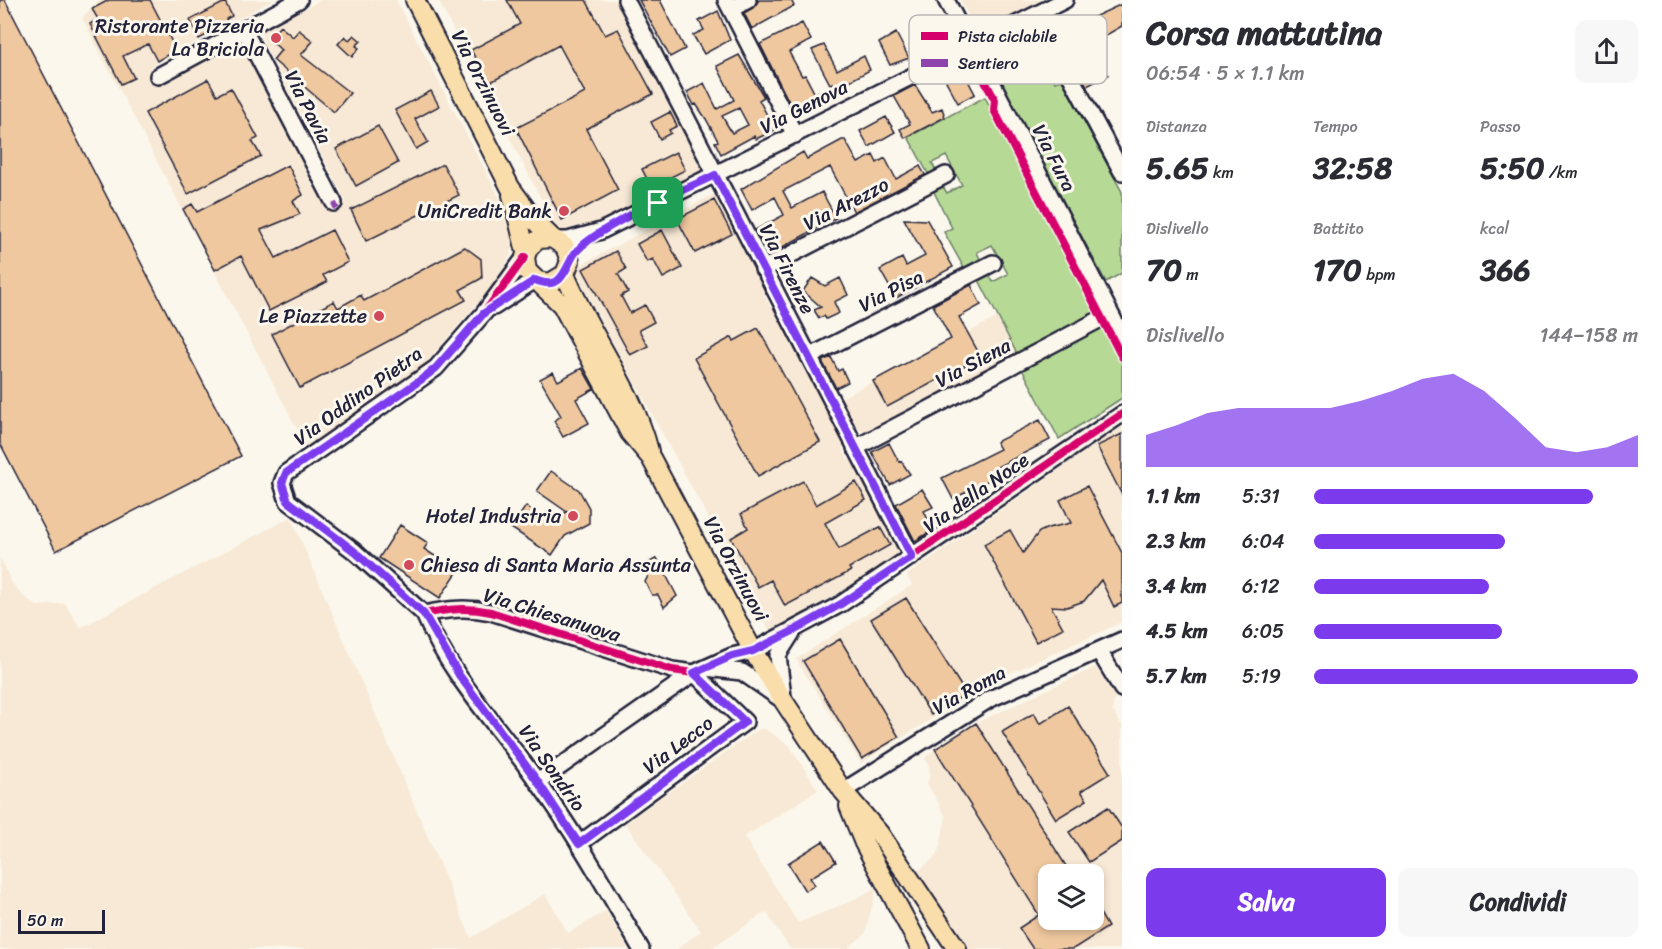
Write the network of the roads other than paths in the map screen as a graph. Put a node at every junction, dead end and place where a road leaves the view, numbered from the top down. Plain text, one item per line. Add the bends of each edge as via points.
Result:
1 (299, 0) edge
2 (415, 0) edge
3 (626, 0) edge
4 (748, 0) edge
5 (946, 0) edge
6 (1065, 0) edge
7 (728, 5) edge
8 (1038, 14) edge
9 (954, 15) edge
10 (244, 30) junction
11 (158, 76) dead end
12 (909, 77) edge
13 (993, 84) edge
14 (1075, 84) edge
15 (795, 135) junction
16 (1122, 172) edge
17 (715, 175) junction
18 (946, 175) dead end
19 (510, 187) junction
20 (334, 203) dead end
21 (601, 231) junction
22 (555, 239) junction
23 (525, 254) junction
24 (993, 263) dead end
25 (567, 268) junction
26 (763, 269) junction
27 (537, 281) junction
28 (484, 313) junction
29 (1110, 314) junction
30 (1122, 336) edge
31 (809, 357) junction
32 (1122, 414) edge
33 (855, 448) junction
34 (651, 458) junction
35 (912, 557) junction
36 (424, 614) junction
37 (795, 630) junction
38 (1122, 640) edge
39 (753, 651) junction
40 (1099, 651) junction
41 (700, 670) junction
42 (1122, 689) edge
43 (783, 700) junction
44 (538, 782) junction
45 (843, 791) junction
46 (579, 844) junction
47 (641, 949) edge
48 (921, 949) edge
49 (957, 949) edge

1 - 10 street
2 - 19 main road, Via Orzinuovi
3 - 17 street, Via Firenze
4 - 7 street
5 - 9 street, Via Fura
6 - 8 street, Via Genova
7 - 15 street
10 - 11 street
10 - 20 street, Via Pavia
12 - 15 street, Via Genova
13 - 29 street, Via Fura
14 - 16 street
15 - 17 street, Via Genova
17 - 21 street, Via Genova
17 - 26 street, Via Firenze
18 - 26 street, Via Arezzo
19 - 22 main road, Via Orzinuovi via 534,220
19 - 23 main road, Via Orzinuovi
21 - 22 street, Via Genova via 568,240
21 - 25 street via 580,246
22 - 23 main road via 536,241
22 - 25 main road, Via Orzinuovi via 565,247
23 - 27 main road, Via Orzinuovi via 527,271
23 - 28 street, Via Oddino Pietra
24 - 31 street, Via Pisa
25 - 27 main road via 550,283
25 - 34 main road, Via Orzinuovi via 575,298 643,427
26 - 31 street, Via Firenze
27 - 28 street
27 - 34 main road, Via Orzinuovi via 562,305 630,433
28 - 36 street, Via Oddino Pietra via 436,368 286,473 282,483 288,501 354,551
29 - 30 street, Via Fura
29 - 33 street, Via Siena
31 - 33 street, Via Firenze
32 - 35 street, Via della Noce
33 - 35 street, Via Firenze
34 - 39 main road, Via Orzinuovi
35 - 37 street, Via della Noce
36 - 41 street, Via Chiesanuova via 471,608 491,612 672,670
36 - 44 street, Via Sondrio via 459,675
37 - 39 street, Via della Noce
37 - 43 street via 778,655
38 - 40 street, Via Roma
39 - 41 street
39 - 43 main road, Via Orzinuovi
40 - 42 street
40 - 45 street, Via Roma via 990,699
41 - 43 street, Via Chiesanuova via 742,672
41 - 44 street
41 - 46 street, Via Lecco via 745,722
43 - 45 main road, Via Orzinuovi
44 - 46 street, Via Sondrio
45 - 48 main road, Via Orzinuovi via 864,843
45 - 49 main road, Via Orzinuovi via 879,833
46 - 47 street, Via Sondrio

